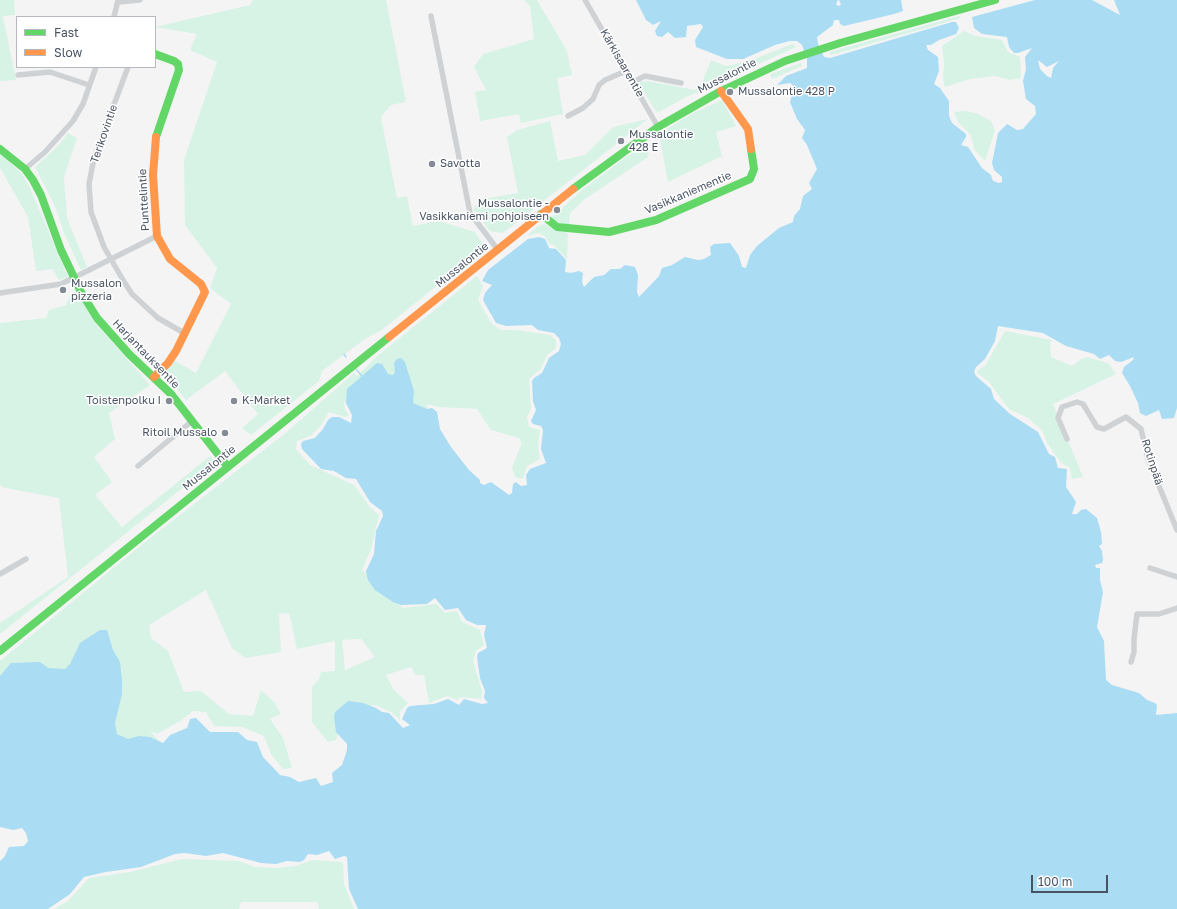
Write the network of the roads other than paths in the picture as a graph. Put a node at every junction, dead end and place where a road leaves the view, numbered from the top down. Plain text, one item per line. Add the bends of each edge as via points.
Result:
1 (140, 0) edge
2 (585, 0) edge
3 (995, 0) edge
4 (118, 1) edge
5 (114, 16) edge
6 (431, 16) dead end
7 (156, 54) edge
8 (96, 68) edge
9 (128, 68) edge
10 (626, 70) junction
11 (18, 76) dead end
12 (633, 82) junction
13 (681, 83) dead end
14 (89, 85) junction
15 (721, 90) junction
16 (568, 116) dead end
17 (658, 126) junction
18 (0, 149) edge
19 (25, 169) junction
20 (541, 214) junction
21 (156, 236) junction
22 (498, 250) junction
23 (110, 259) junction
24 (75, 278) junction
25 (0, 293) edge
26 (184, 333) junction
27 (154, 377) junction
28 (192, 421) junction
29 (1066, 439) dead end
30 (138, 466) dead end
31 (228, 467) junction
32 (1177, 530) edge
33 (26, 559) dead end
34 (1150, 568) dead end
35 (0, 574) edge
36 (1177, 577) edge
37 (1177, 608) edge
38 (0, 651) edge
39 (1131, 662) dead end

1 - 4 street
2 - 10 street, Kärkisaarentie
3 - 15 main road, Mussalontie via 826,47 763,70
4 - 5 street
6 - 22 street via 470,213
7 - 21 main road, Punttelintie via 174,61 178,64 179,70 155,140 153,176
8 - 14 street
9 - 23 street, Terikovintie via 94,158 89,184 91,212 98,235
10 - 12 street, Kärkisaarentie
10 - 16 street via 605,80 599,85 593,99
11 - 14 street via 50,72
12 - 13 street via 646,76
12 - 17 street, Kärkisaarentie
14 - 19 street via 82,104 66,130
15 - 17 main road, Mussalontie
15 - 20 main road, Vasikkaniementie via 748,130 754,169 750,179 656,220 609,232 557,227
17 - 20 main road, Mussalontie
18 - 19 main road, Harjantauksentie
19 - 24 main road, Harjantauksentie via 41,195 53,232
20 - 22 main road, Mussalontie
21 - 23 street
21 - 26 main road, Punttelintie via 170,259 205,287 206,292
22 - 31 main road, Mussalontie
23 - 24 street
23 - 26 street, Terikovintie via 139,302 158,318
24 - 25 street via 61,284
24 - 27 main road, Harjantauksentie via 97,318 112,337
26 - 27 main road, Punttelintie via 168,363
27 - 28 main road, Harjantauksentie
28 - 30 street
28 - 31 main road, Harjantauksentie
29 - 32 street, Rotinpää via 1058,418 1062,407 1077,402 1083,404 1097,427 1104,429 1126,417 1141,429 1148,459
31 - 38 main road, Mussalontie
33 - 35 street
34 - 36 street
37 - 39 street via 1159,614 1137,614

